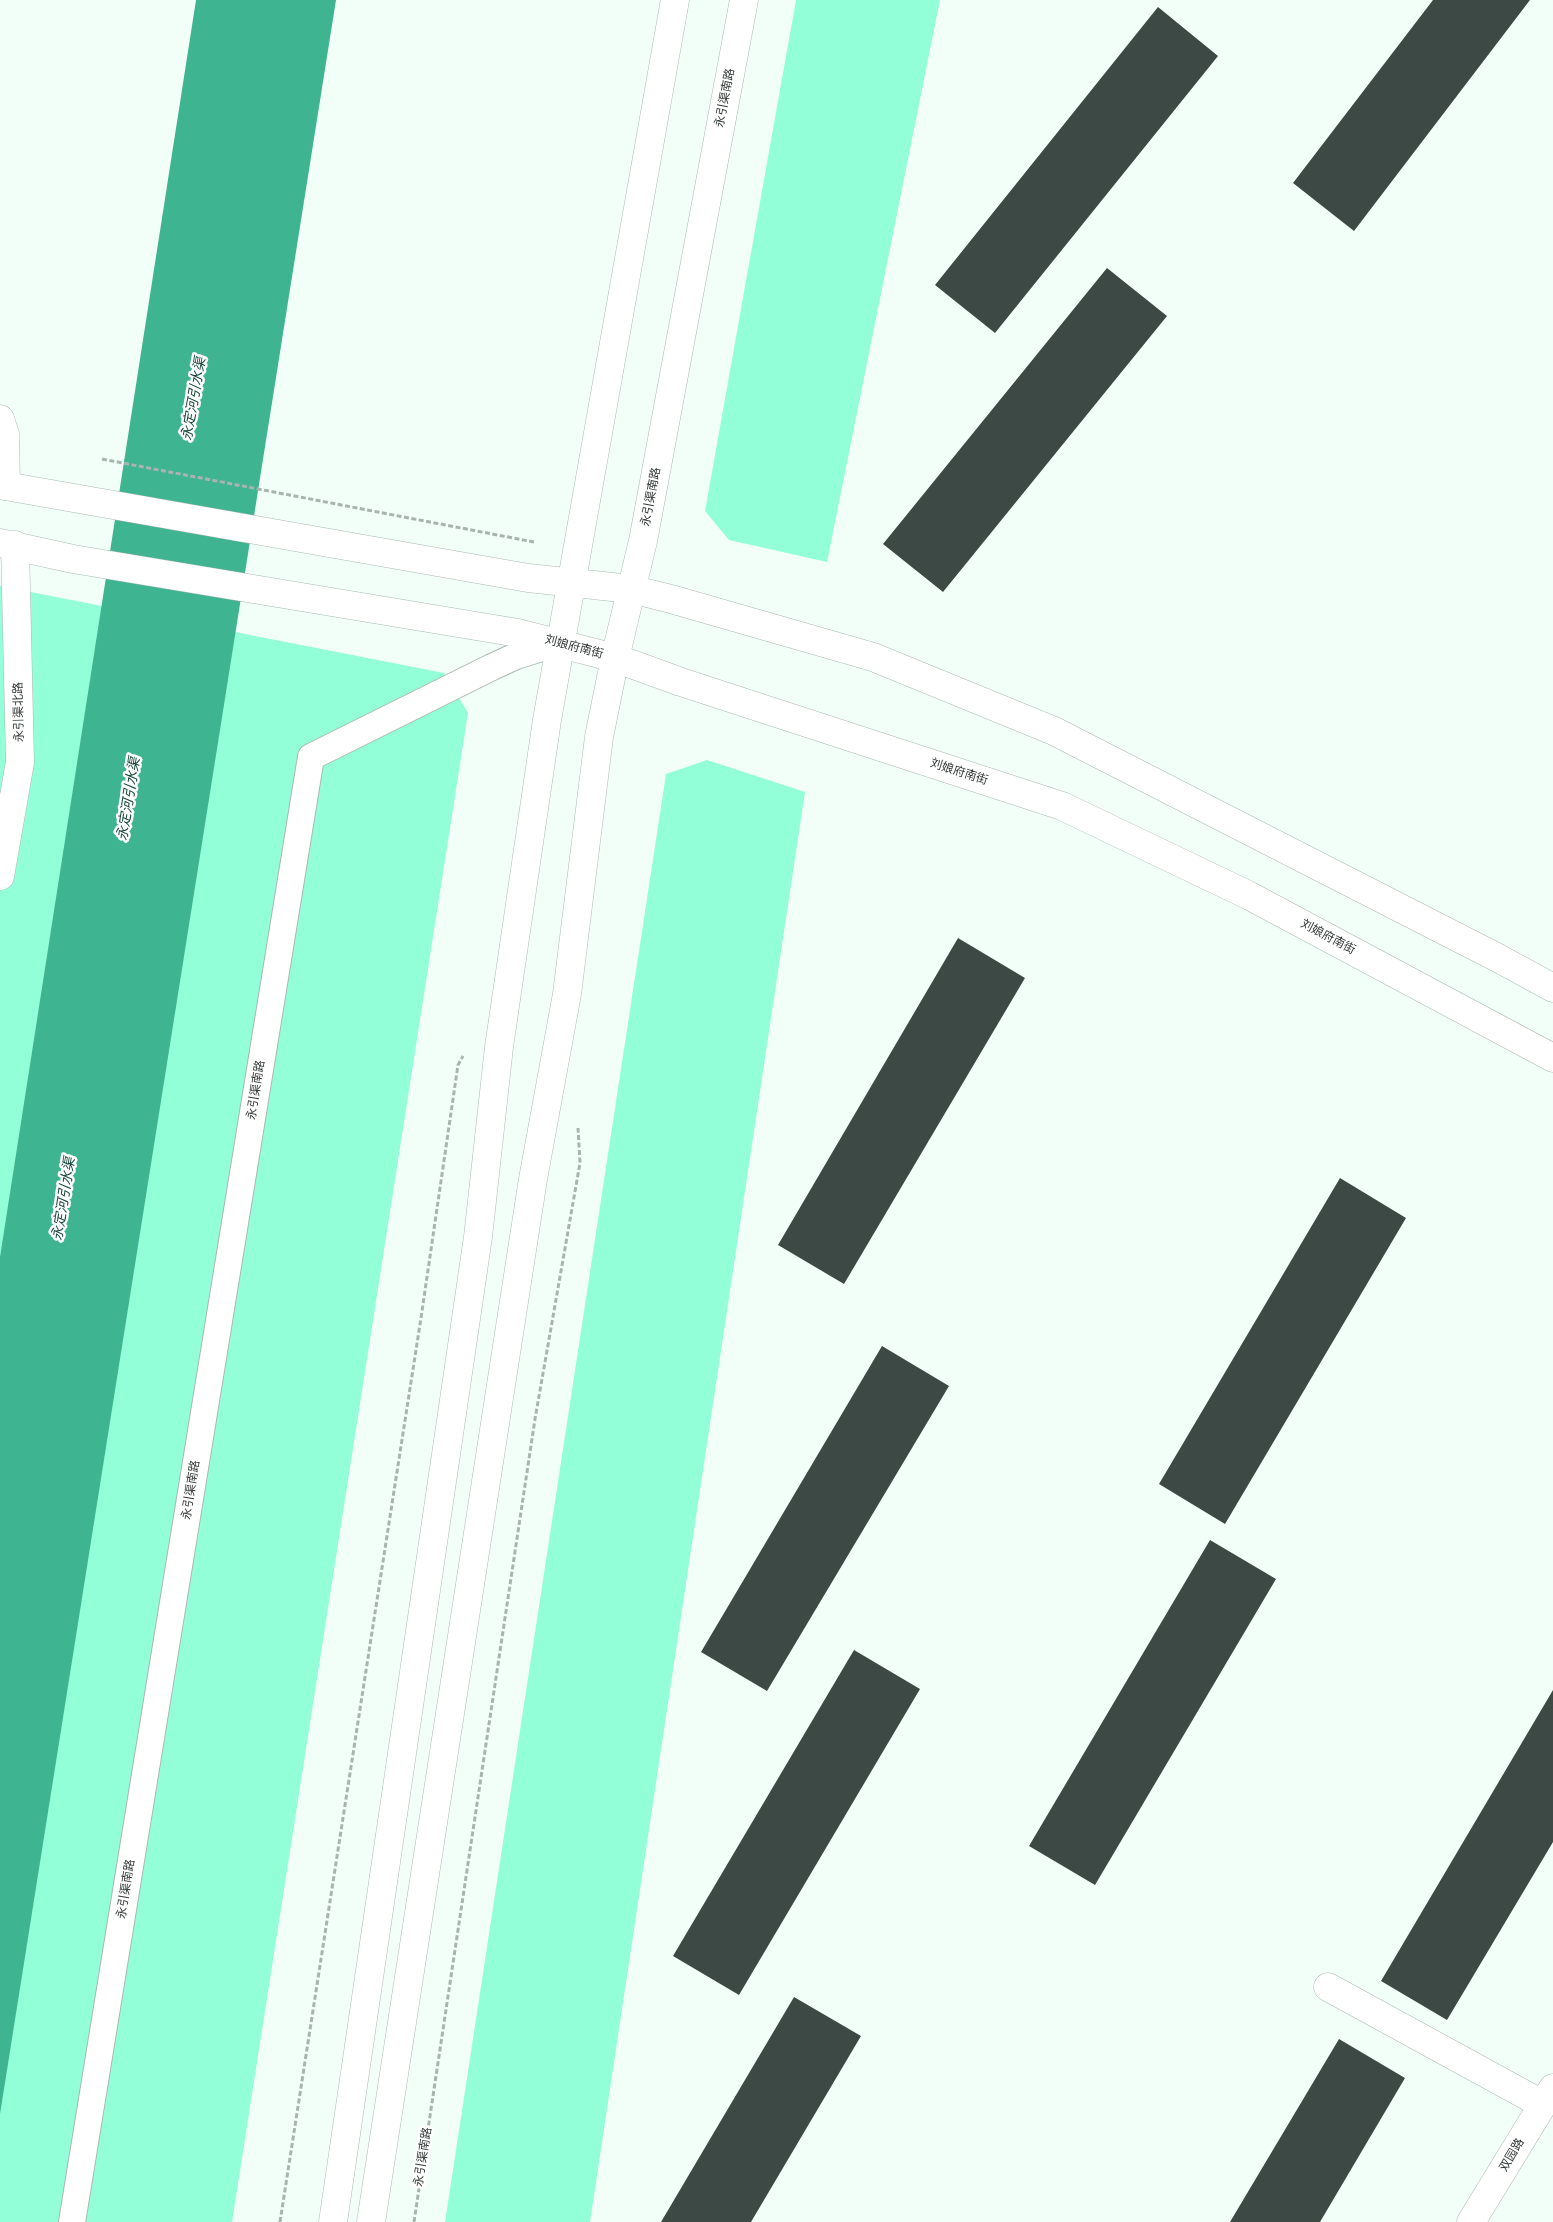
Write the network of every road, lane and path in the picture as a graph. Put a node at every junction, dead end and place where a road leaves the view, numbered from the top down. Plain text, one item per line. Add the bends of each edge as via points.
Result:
1 (675, 0) edge
2 (744, 0) edge
3 (0, 419) edge
4 (102, 460) dead end
5 (3, 486) edge
6 (534, 542) dead end
7 (7, 544) edge
8 (571, 584) junction
9 (631, 589) junction
10 (561, 642) junction
11 (615, 658) junction
12 (0, 876) edge
13 (1553, 988) edge
14 (466, 1048) dead end
15 (1553, 1058) edge
16 (577, 1123) dead end
17 (1328, 1988) dead end
18 (1548, 2096) edge
19 (72, 2222) edge
20 (280, 2222) edge
21 (333, 2222) edge
22 (371, 2222) edge
23 (414, 2222) edge
24 (1471, 2222) edge

1 - 8 main road
2 - 9 main road, 永引渠南路 via 643,541
3 - 5 main road via 5,434
4 - 6 path
5 - 8 main road
7 - 10 main road, 刘娘府南街 via 72,559
7 - 12 main road, 永引渠北路 via 20,762
8 - 9 main road
8 - 10 main road
9 - 11 main road, 永引渠南路
9 - 13 main road via 874,656 1054,731
10 - 11 main road, 刘娘府南街
10 - 19 street, 永引渠南路 via 492,667 311,757
10 - 21 main road via 505,1002 478,1237
11 - 15 main road, 刘娘府南街 via 1062,806 1248,895
11 - 22 main road, 永引渠南路 via 596,761 567,994 533,1179
14 - 20 path via 458,1065
16 - 23 path, 永引渠南路 via 580,1163 535,1419
17 - 18 main road
18 - 24 main road, 双园路

